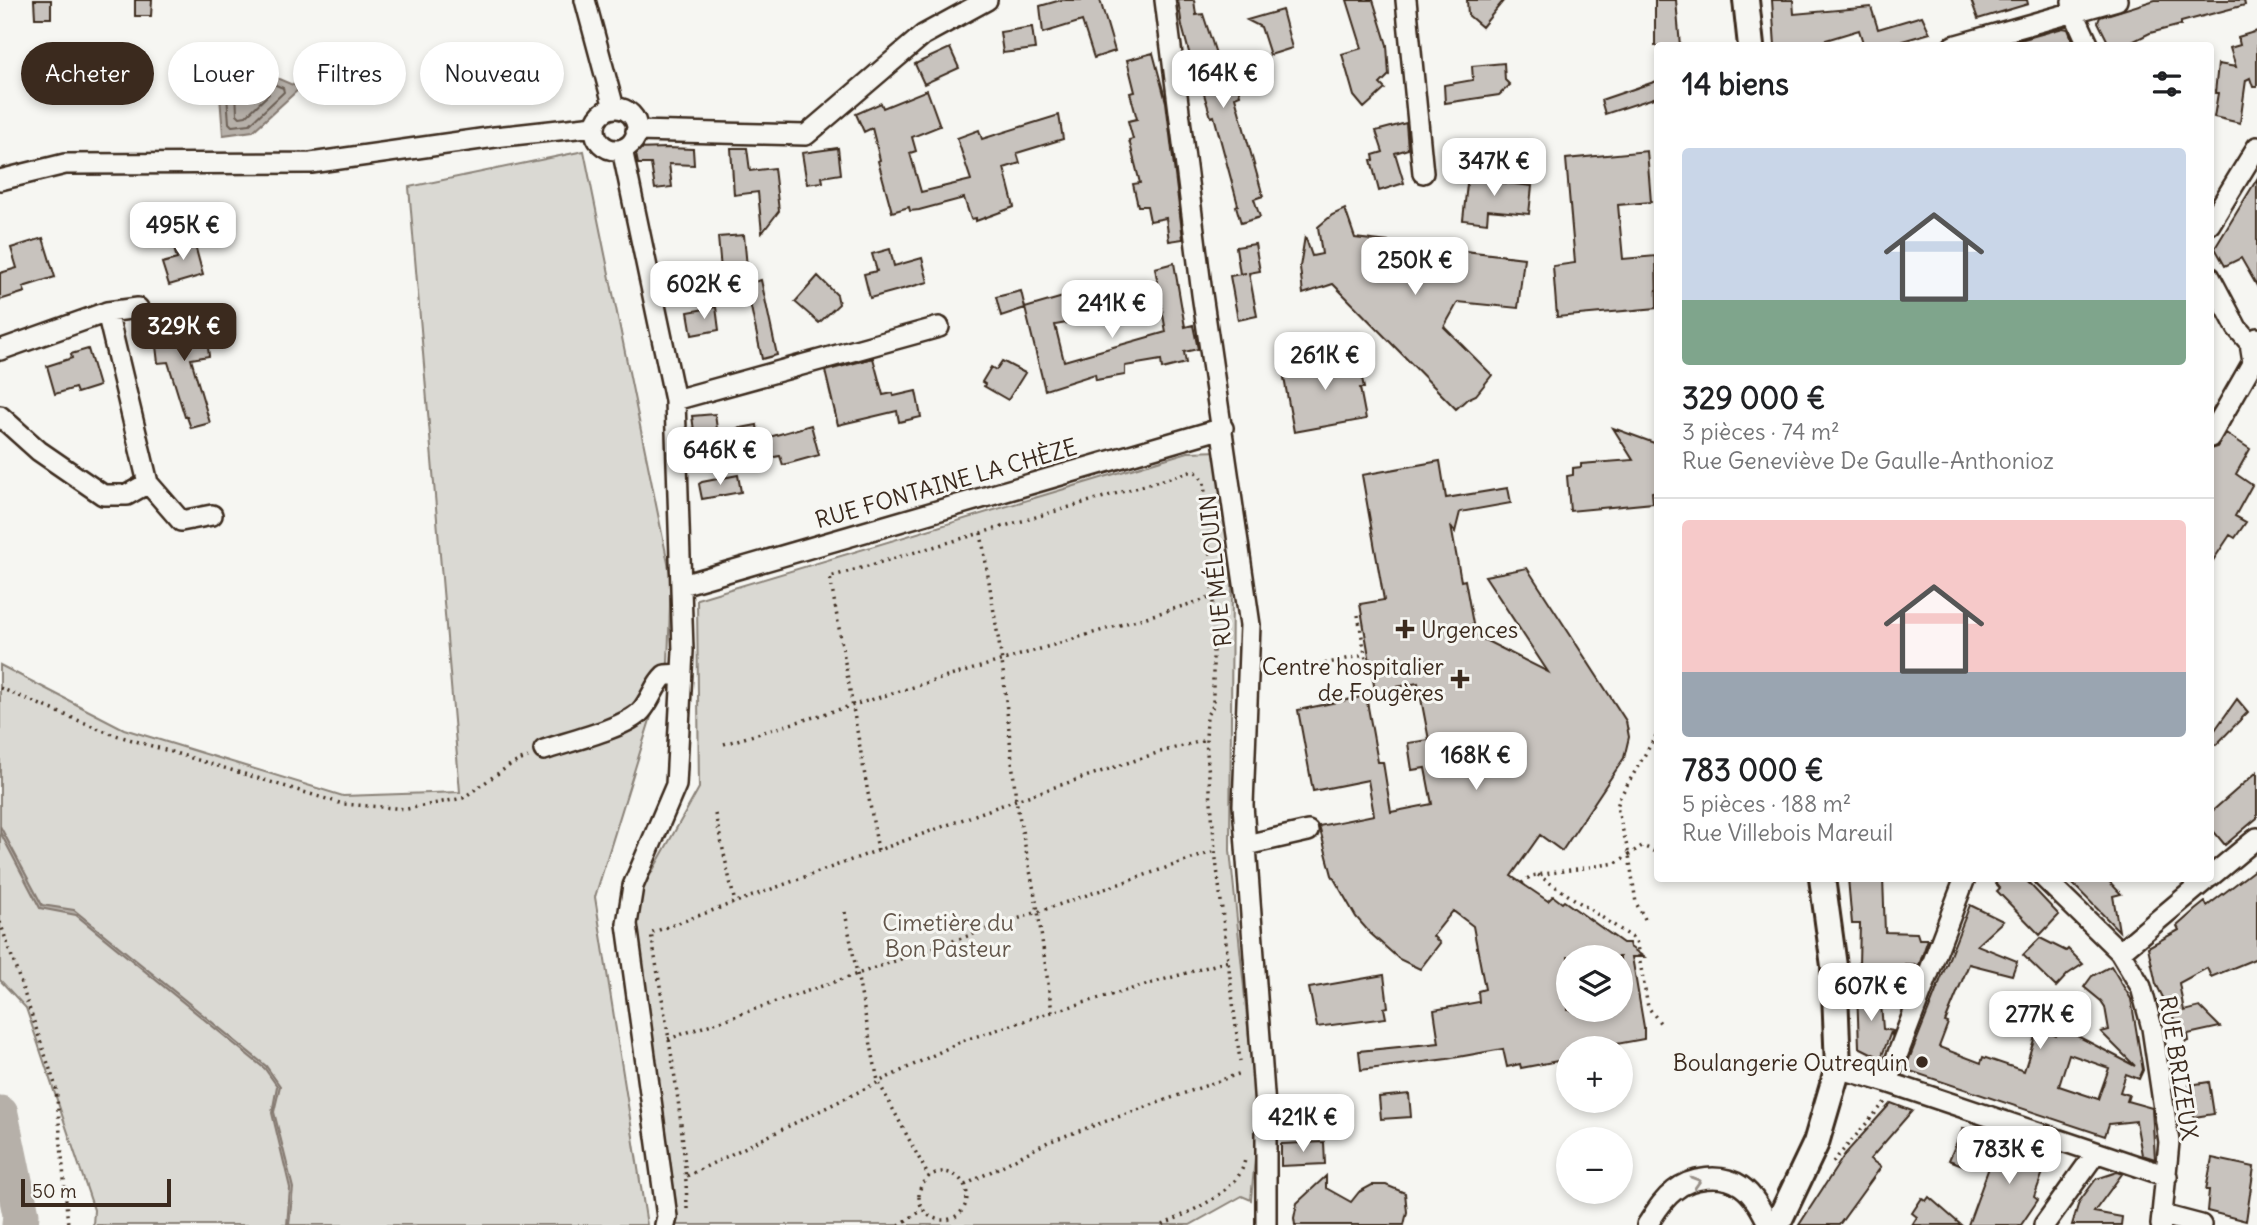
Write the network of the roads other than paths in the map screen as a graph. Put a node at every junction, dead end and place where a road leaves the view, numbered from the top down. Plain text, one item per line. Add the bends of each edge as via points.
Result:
1 (585, 0) edge
2 (987, 0) edge
3 (1165, 0) edge
4 (1406, 0) edge
5 (1746, 0) edge
6 (2117, 0) edge
7 (2072, 5) edge
8 (1751, 42) edge
9 (1965, 42) edge
10 (2087, 42) edge
11 (614, 108) junction
12 (595, 126) junction
13 (636, 131) junction
14 (2257, 147) edge
15 (622, 149) junction
16 (1423, 173) dead end
17 (0, 180) edge
18 (2214, 217) edge
19 (2214, 285) edge
20 (138, 308) dead end
21 (107, 312) junction
22 (939, 327) dead end
23 (2254, 341) edge
24 (0, 350) edge
25 (676, 400) junction
26 (0, 416) edge
27 (1223, 428) junction
28 (2214, 430) edge
29 (148, 483) junction
30 (212, 515) dead end
31 (682, 585) junction
32 (681, 674) junction
33 (544, 750) road end
34 (1308, 831) dead end
35 (2257, 838) edge
36 (1246, 845) junction
37 (2214, 874) edge
38 (1823, 882) edge
39 (1964, 882) edge
40 (2048, 882) edge
41 (2204, 882) edge
42 (2120, 952) junction
43 (1838, 1068) junction
44 (1893, 1084) junction
45 (2095, 1154) junction
46 (2167, 1176) junction
47 (2162, 1220) edge
48 (665, 1225) edge
49 (1266, 1225) edge
50 (1647, 1225) edge
51 (1769, 1225) edge
52 (1777, 1225) edge
53 (2044, 1225) edge
54 (2201, 1225) edge

1 - 11 street
2 - 13 street via 923,35 806,135
3 - 27 street, RUE MÉLOUIN
4 - 16 street
5 - 8 main road
6 - 7 street
7 - 9 street
7 - 10 street
11 - 12 street via 601,114
11 - 13 street via 631,114
12 - 15 street via 602,145
12 - 17 street via 311,163 65,164
13 - 15 street via 632,142
14 - 18 street
15 - 25 street
19 - 23 street via 2237,328
20 - 21 street
21 - 24 street
21 - 29 street
22 - 25 street
23 - 28 street via 2253,362
25 - 31 street
26 - 29 street via 39,451 103,495 127,495
27 - 31 street, RUE FONTAINE LA CHÈZE
27 - 36 street, RUE MÉLOUIN via 1250,625 1243,805
29 - 30 street via 181,521
31 - 32 street
32 - 33 street via 665,675 641,711 628,721
32 - 48 street via 676,785 634,886 627,924
34 - 36 street
35 - 37 street
36 - 49 street, RUE MÉLOUIN via 1266,1121
38 - 43 main road via 1834,966
39 - 44 street
40 - 42 street, RUE BRIZEUX
41 - 42 street
42 - 46 street, RUE BRIZEUX via 2141,987 2152,1028 2169,1142
43 - 44 street
43 - 52 main road via 1816,1143
44 - 45 street
45 - 46 street
45 - 53 street
46 - 47 street, RUE BRIZEUX
47 - 54 street
50 -> 51 street via 1676,1188 1705,1178 1740,1185

